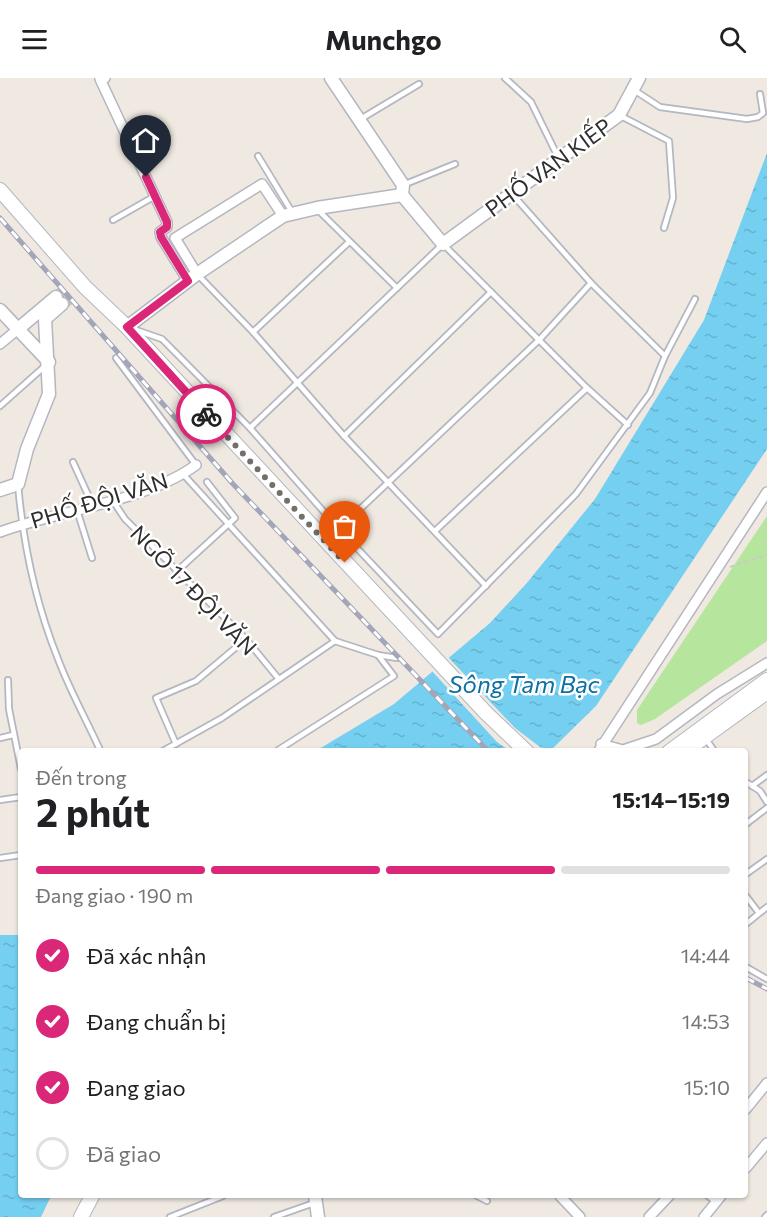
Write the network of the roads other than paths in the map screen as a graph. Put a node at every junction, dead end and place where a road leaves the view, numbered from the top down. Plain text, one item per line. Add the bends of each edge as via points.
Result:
1 (101, 78) edge
2 (331, 78) edge
3 (505, 78) edge
4 (419, 84) dead end
5 (636, 84) edge
6 (760, 94) dead end
7 (619, 115) junction
8 (359, 120) junction
9 (258, 156) dead end
10 (559, 159) junction
11 (455, 164) dead end
12 (0, 190) edge
13 (403, 190) junction
14 (511, 193) junction
15 (155, 196) junction
16 (317, 208) junction
17 (288, 215) junction
18 (114, 220) dead end
19 (664, 228) dead end
20 (350, 242) junction
21 (443, 244) junction
22 (192, 277) junction
23 (591, 283) junction
24 (397, 288) junction
25 (492, 292) junction
26 (695, 299) dead end
27 (0, 310) edge
28 (127, 327) junction
29 (18, 328) junction
30 (253, 332) junction
31 (540, 339) junction
32 (0, 344) edge
33 (665, 356) junction
34 (116, 358) dead end
35 (49, 362) junction
36 (299, 385) junction
37 (587, 388) junction
38 (0, 406) edge
39 (628, 425) junction
40 (250, 429) junction
41 (344, 436) junction
42 (73, 462) dead end
43 (196, 465) joint
44 (183, 474) junction
45 (207, 482) dead end
46 (18, 484) junction
47 (388, 484) junction
48 (0, 490) edge
49 (767, 492) edge
50 (113, 501) junction
51 (93, 506) junction
52 (77, 510) junction
53 (21, 524) junction
54 (228, 524) junction
55 (339, 529) junction
56 (435, 531) junction
57 (0, 532) edge
58 (92, 558) dead end
59 (177, 572) junction
60 (486, 586) junction
61 (246, 639) junction
62 (335, 641) junction
63 (378, 655) junction
64 (397, 658) dead end
65 (767, 663) edge
66 (278, 678) junction
67 (8, 680) dead end
68 (765, 685) edge
69 (13, 735) junction
70 (0, 738) edge
71 (705, 738) junction
72 (176, 744) junction
73 (99, 748) edge
74 (168, 748) edge
75 (281, 748) edge
76 (523, 748) edge
77 (600, 748) edge
78 (629, 748) edge
79 (675, 748) edge
80 (690, 748) edge
81 (712, 748) edge
82 (18, 757) edge
83 (767, 775) edge
84 (748, 783) edge
85 (752, 786) junction
86 (18, 797) edge
87 (0, 800) edge
88 (767, 802) edge
89 (767, 808) edge
90 (748, 822) edge
91 (18, 855) edge
92 (0, 858) edge
93 (767, 859) edge
94 (748, 873) edge
95 (748, 899) edge
96 (767, 907) edge
97 (759, 913) junction
98 (748, 922) edge
99 (748, 968) edge
100 (767, 979) edge
101 (767, 1083) edge
102 (748, 1107) edge
103 (767, 1143) edge
104 (748, 1166) edge
105 (91, 1198) edge
106 (218, 1198) edge
107 (481, 1198) edge
108 (562, 1198) edge
109 (667, 1198) edge
110 (715, 1198) edge
111 (316, 1199) edge
112 (487, 1201) dead end
113 (81, 1217) edge
114 (170, 1217) edge
115 (274, 1217) edge
116 (318, 1217) edge
117 (579, 1217) edge
118 (649, 1217) edge
119 (704, 1217) edge

1 - 15 street
2 - 8 street
3 - 10 lane via 531,102
4 - 8 lane
5 - 6 lane via 660,107 747,119 763,113
5 - 7 street, PHỐ VẠN KIẾP
7 - 10 street, PHỐ VẠN KIẾP
7 - 19 lane via 669,141 673,198
8 - 13 street
9 - 17 lane
10 - 14 street, PHỐ VẠN KIẾP
11 - 13 lane
12 - 28 main road via 77,287
13 - 16 street
13 - 21 street
14 - 21 street, PHỐ VẠN KIẾP
14 - 23 lane
15 - 18 lane
15 - 22 street via 167,222 161,237
16 - 17 street
16 - 20 lane
17 - 22 street
17 - 22 street via 262,184 175,238
20 - 24 lane
20 - 30 lane
21 - 24 lane
21 - 25 lane
22 - 28 street
22 - 30 lane
23 - 31 lane
23 - 33 lane
24 - 36 lane
25 - 31 lane
25 - 41 lane
26 - 33 lane
27 - 29 street
28 - 40 lane via 162,339
28 - 76 main road
29 - 32 street
29 - 35 street
29 - 35 street via 59,301 45,319
30 - 36 lane
31 - 37 lane
31 - 47 lane
33 - 39 lane via 650,393
34 - 43 lane
35 - 38 lane
35 - 46 street via 49,394
36 - 40 lane
36 - 41 lane
37 - 39 lane
37 - 56 lane
39 - 60 lane via 576,494
40 - 55 lane
41 - 47 lane
42 - 51 lane
43 - 44 street, PHỐ ĐỘI VĂN
44 - 50 street, PHỐ ĐỘI VĂN
44 - 54 lane
45 - 54 lane via 235,518
46 - 48 street
46 - 53 lane
47 - 55 lane
47 - 56 lane
49 - 77 street
50 - 51 street, PHỐ ĐỘI VĂN
50 - 59 lane, NGÕ 17 ĐỘI VĂN via 125,519
51 - 52 street, PHỐ ĐỘI VĂN
52 - 53 street, PHỐ ĐỘI VĂN
52 - 58 lane
53 - 57 street, PHỐ ĐỘI VĂN
53 - 73 lane via 57,656
54 - 59 lane
54 - 62 lane
55 - 60 lane via 438,634
56 - 60 lane
59 - 61 lane, NGÕ 17 ĐỘI VĂN
61 - 66 lane, NGÕ 17 ĐỘI VĂN
61 - 72 lane via 196,681 156,698
62 - 63 lane
62 - 66 lane
63 - 64 lane
63 - 75 lane via 394,676
65 - 78 street via 717,693 656,739
66 - 72 lane via 222,718
67 - 69 lane
68 - 71 main road
68 - 79 main road
69 - 70 lane
69 - 82 lane
71 - 80 main road
71 - 81 lane
72 - 74 lane
83 - 85 lane
84 - 85 lane
85 - 88 lane
86 - 87 lane
89 - 90 lane
91 - 92 lane
93 - 94 lane
95 - 97 lane
96 - 97 lane
97 - 98 lane
99 - 100 lane
101 - 102 street
103 - 104 street
105 - 113 main road
106 - 114 lane
107 - 112 lane
108 - 117 street
109 - 118 street
110 - 119 street
111 - 115 lane
111 - 116 street

